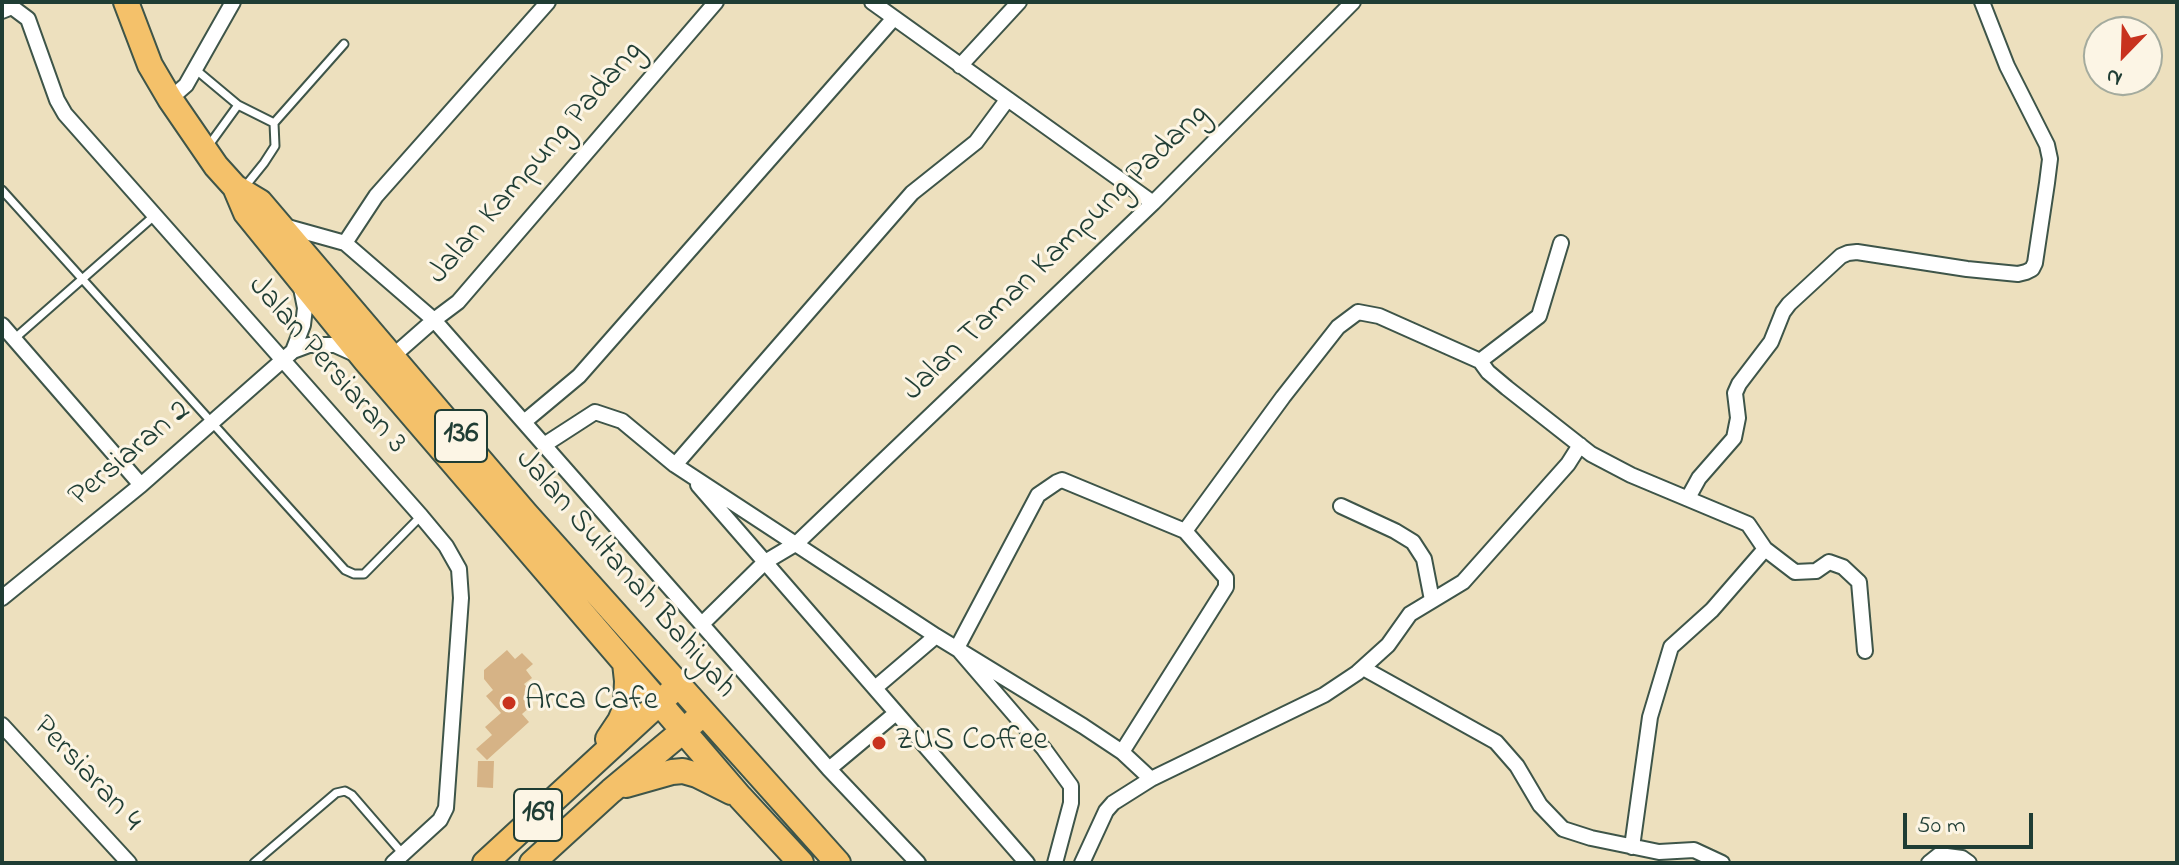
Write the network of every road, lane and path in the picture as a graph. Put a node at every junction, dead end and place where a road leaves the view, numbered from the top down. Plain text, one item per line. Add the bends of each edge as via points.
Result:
1 (126, 2) edge
2 (233, 2) edge
3 (548, 2) edge
4 (716, 2) edge
5 (872, 2) edge
6 (1019, 2) edge
7 (1353, 2) edge
8 (1982, 2) edge
9 (2, 11) edge
10 (894, 18) junction
11 (344, 44) dead end
12 (960, 66) junction
13 (195, 69) junction
14 (170, 99) junction
15 (1007, 100) junction
16 (238, 105) junction
17 (274, 123) junction
18 (205, 150) junction
19 (238, 189) junction
20 (2, 190) edge
21 (1153, 203) junction
22 (156, 214) junction
23 (280, 225) junction
24 (345, 243) junction
25 (1561, 243) dead end
26 (299, 278) junction
27 (81, 279) junction
28 (434, 320) junction
29 (2, 325) edge
30 (14, 339) junction
31 (288, 355) junction
32 (393, 356) junction
33 (366, 361) junction
34 (1480, 361) junction
35 (524, 422) junction
36 (211, 424) junction
37 (544, 445) junction
38 (1580, 445) junction
39 (681, 468) junction
40 (141, 485) junction
41 (1688, 498) junction
42 (1341, 506) dead end
43 (421, 516) junction
44 (1185, 531) junction
45 (797, 543) junction
46 (1765, 549) junction
47 (765, 562) junction
48 (2, 598) edge
49 (1432, 600) junction
50 (702, 624) junction
51 (936, 636) junction
52 (957, 648) junction
53 (1865, 651) dead end
54 (625, 663) junction
55 (1363, 668) junction
56 (679, 685) junction
57 (875, 688) junction
58 (660, 703) junction
59 (704, 713) junction
60 (896, 713) junction
61 (2, 725) edge
62 (684, 731) junction
63 (1122, 752) junction
64 (590, 767) junction
65 (829, 769) junction
66 (1151, 779) junction
67 (611, 791) junction
68 (740, 797) junction
69 (1632, 847) junction
70 (398, 858) edge
71 (1966, 861) edge
72 (129, 863) edge
73 (254, 863) edge
74 (485, 863) edge
75 (532, 863) edge
76 (801, 863) edge
77 (838, 863) edge
78 (918, 863) edge
79 (1027, 863) edge
80 (1055, 863) edge
81 (1082, 863) edge
82 (1722, 863) edge
83 (1929, 863) edge

1 - 14 main road, Jalan Sultanah Bahiyah / 136 via 150,65
2 - 13 street
3 - 24 street via 376,196
4 - 28 street, Jalan Kampung Padang via 458,302
5 - 10 street
6 - 12 street
7 - 21 street, Jalan Taman Kampung Padang
8 - 41 street via 2050,159 2035,263 2018,274 1857,252 1841,256 1783,312 1771,342 1735,393 1734,438
9 - 22 street, Jalan Persiaran 3 via 12,7 28,19 65,114
10 - 12 street
10 - 35 street via 579,376
11 - 17 lane
12 - 15 street
13 - 14 street
13 - 16 lane
14 - 18 main road, Jalan Sultanah Bahiyah / 136
15 - 21 street
15 - 39 street via 976,142 912,193
16 - 17 lane
16 - 18 lane
17 - 19 lane via 275,146
18 - 19 main road, Jalan Sultanah Bahiyah / 136
19 - 23 main road, Jalan Sultanah Bahiyah / 136 via 260,202
19 - 26 main road, Jalan Sultanah Bahiyah / 136 via 246,213
20 - 27 lane
21 - 45 street, Jalan Taman Kampung Padang
22 - 27 lane
22 - 31 street, Jalan Persiaran 3
23 - 24 street
23 - 32 main road, Jalan Sultanah Bahiyah / 136
24 - 28 street
25 - 34 street via 1539,316
26 - 31 street via 305,308 301,333
26 - 33 main road, Jalan Sultanah Bahiyah / 136
27 - 30 lane
27 - 36 lane
28 - 32 street, Jalan Kampung Padang
28 - 35 street
29 - 30 street
30 - 40 street
31 - 33 street via 309,345 335,345
31 - 36 street, Persiaran 2
31 - 43 street, Jalan Persiaran 3
32 - 56 main road, Jalan Sultanah Bahiyah / 136
33 - 54 main road, Jalan Sultanah Bahiyah / 136
34 - 38 street
34 - 44 street via 1379,316 1358,312 1338,327
35 - 37 street
36 - 40 street, Persiaran 2
36 - 43 lane via 354,574 364,574
37 - 39 street via 595,412 622,421
37 - 50 street
38 - 41 street via 1631,475
38 - 49 street via 1463,582
39 - 45 street
39 - 47 street
40 - 48 street, Persiaran 2
41 - 46 street via 1748,524
42 - 49 street via 1413,542 1424,559
43 - 70 street, Jalan Persiaran 3 via 459,569 461,598 446,808
44 - 52 street via 1066,481 1057,482 1038,495
44 - 63 street via 1226,578 1226,587
45 - 47 street, Jalan Taman Kampung Padang
45 - 51 street
46 - 53 street via 1795,572 1816,571 1829,562 1859,582
46 - 69 street via 1671,647 1650,717
47 - 50 street, Jalan Taman Kampung Padang
47 - 57 street
49 - 55 street via 1410,614
50 - 65 street
51 - 52 street
51 - 57 street
52 - 63 street
52 - 80 street via 1071,786
54 - 58 main road, Jalan Sultanah Bahiyah / 136
54 - 64 main road via 626,707
55 - 66 street via 1324,695
55 - 69 street via 1496,742 1563,829
56 - 58 main road, 169
56 - 59 main road, Jalan Sultanah Bahiyah / 136
57 - 60 street
58 - 62 main road, Jalan Sultanah Bahiyah / 136
58 - 64 main road, 169
59 - 62 main road, 169
59 - 77 main road, Jalan Sultanah Bahiyah / 136
60 - 65 street
60 - 79 street
61 - 72 street, Persiaran 4
62 - 67 main road, 169
62 - 68 main road, Jalan Sultanah Bahiyah / 136
63 - 66 street
64 - 74 main road, 169
65 - 78 street
66 - 81 street via 1106,811
67 - 68 main road via 683,771
67 - 75 main road, 169
68 - 76 main road, Jalan Sultanah Bahiyah / 136
69 - 82 street via 1694,850
70 - 73 lane via 345,791 336,793
71 - 83 street via 1939,855

